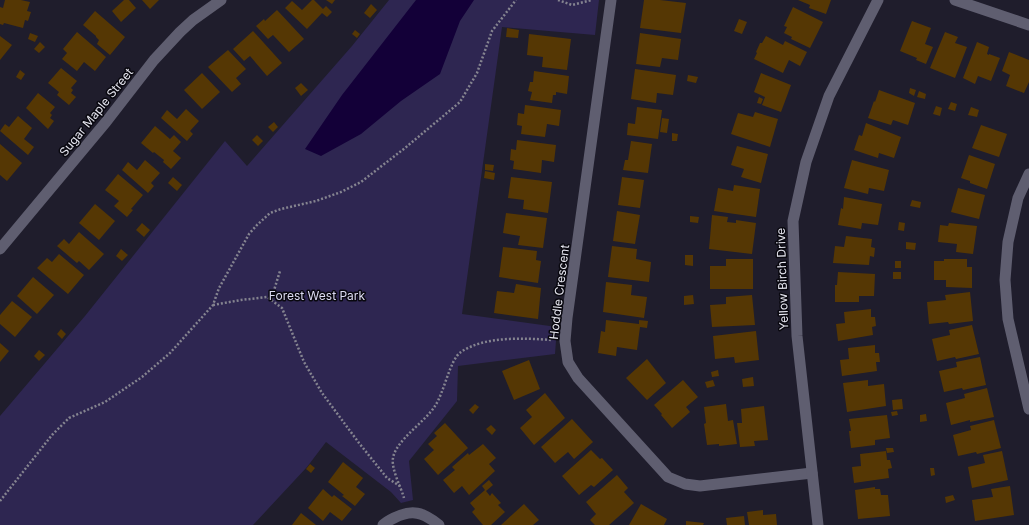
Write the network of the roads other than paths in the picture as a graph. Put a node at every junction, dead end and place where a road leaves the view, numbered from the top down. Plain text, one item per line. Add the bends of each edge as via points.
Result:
1 (221, 0) edge
2 (611, 0) edge
3 (878, 0) edge
4 (955, 0) edge
5 (1029, 25) edge
6 (1029, 174) edge
7 (0, 249) edge
8 (1029, 409) edge
9 (812, 473) junction
10 (383, 525) edge
11 (439, 525) edge
12 (818, 525) edge

1 - 7 street, Sugar Maple Street via 193,20 154,60
2 - 9 street, Hoddle Crescent via 567,318 565,341 568,362 578,378 668,477 685,484 700,486
3 - 9 street, Yellow Birch Drive via 829,96 806,162 793,221 797,336
4 - 5 street
6 - 8 street via 1018,198 1008,242 1005,280 1008,319
9 - 12 street, Yellow Birch Drive
10 - 11 street via 401,515 414,512 427,516

